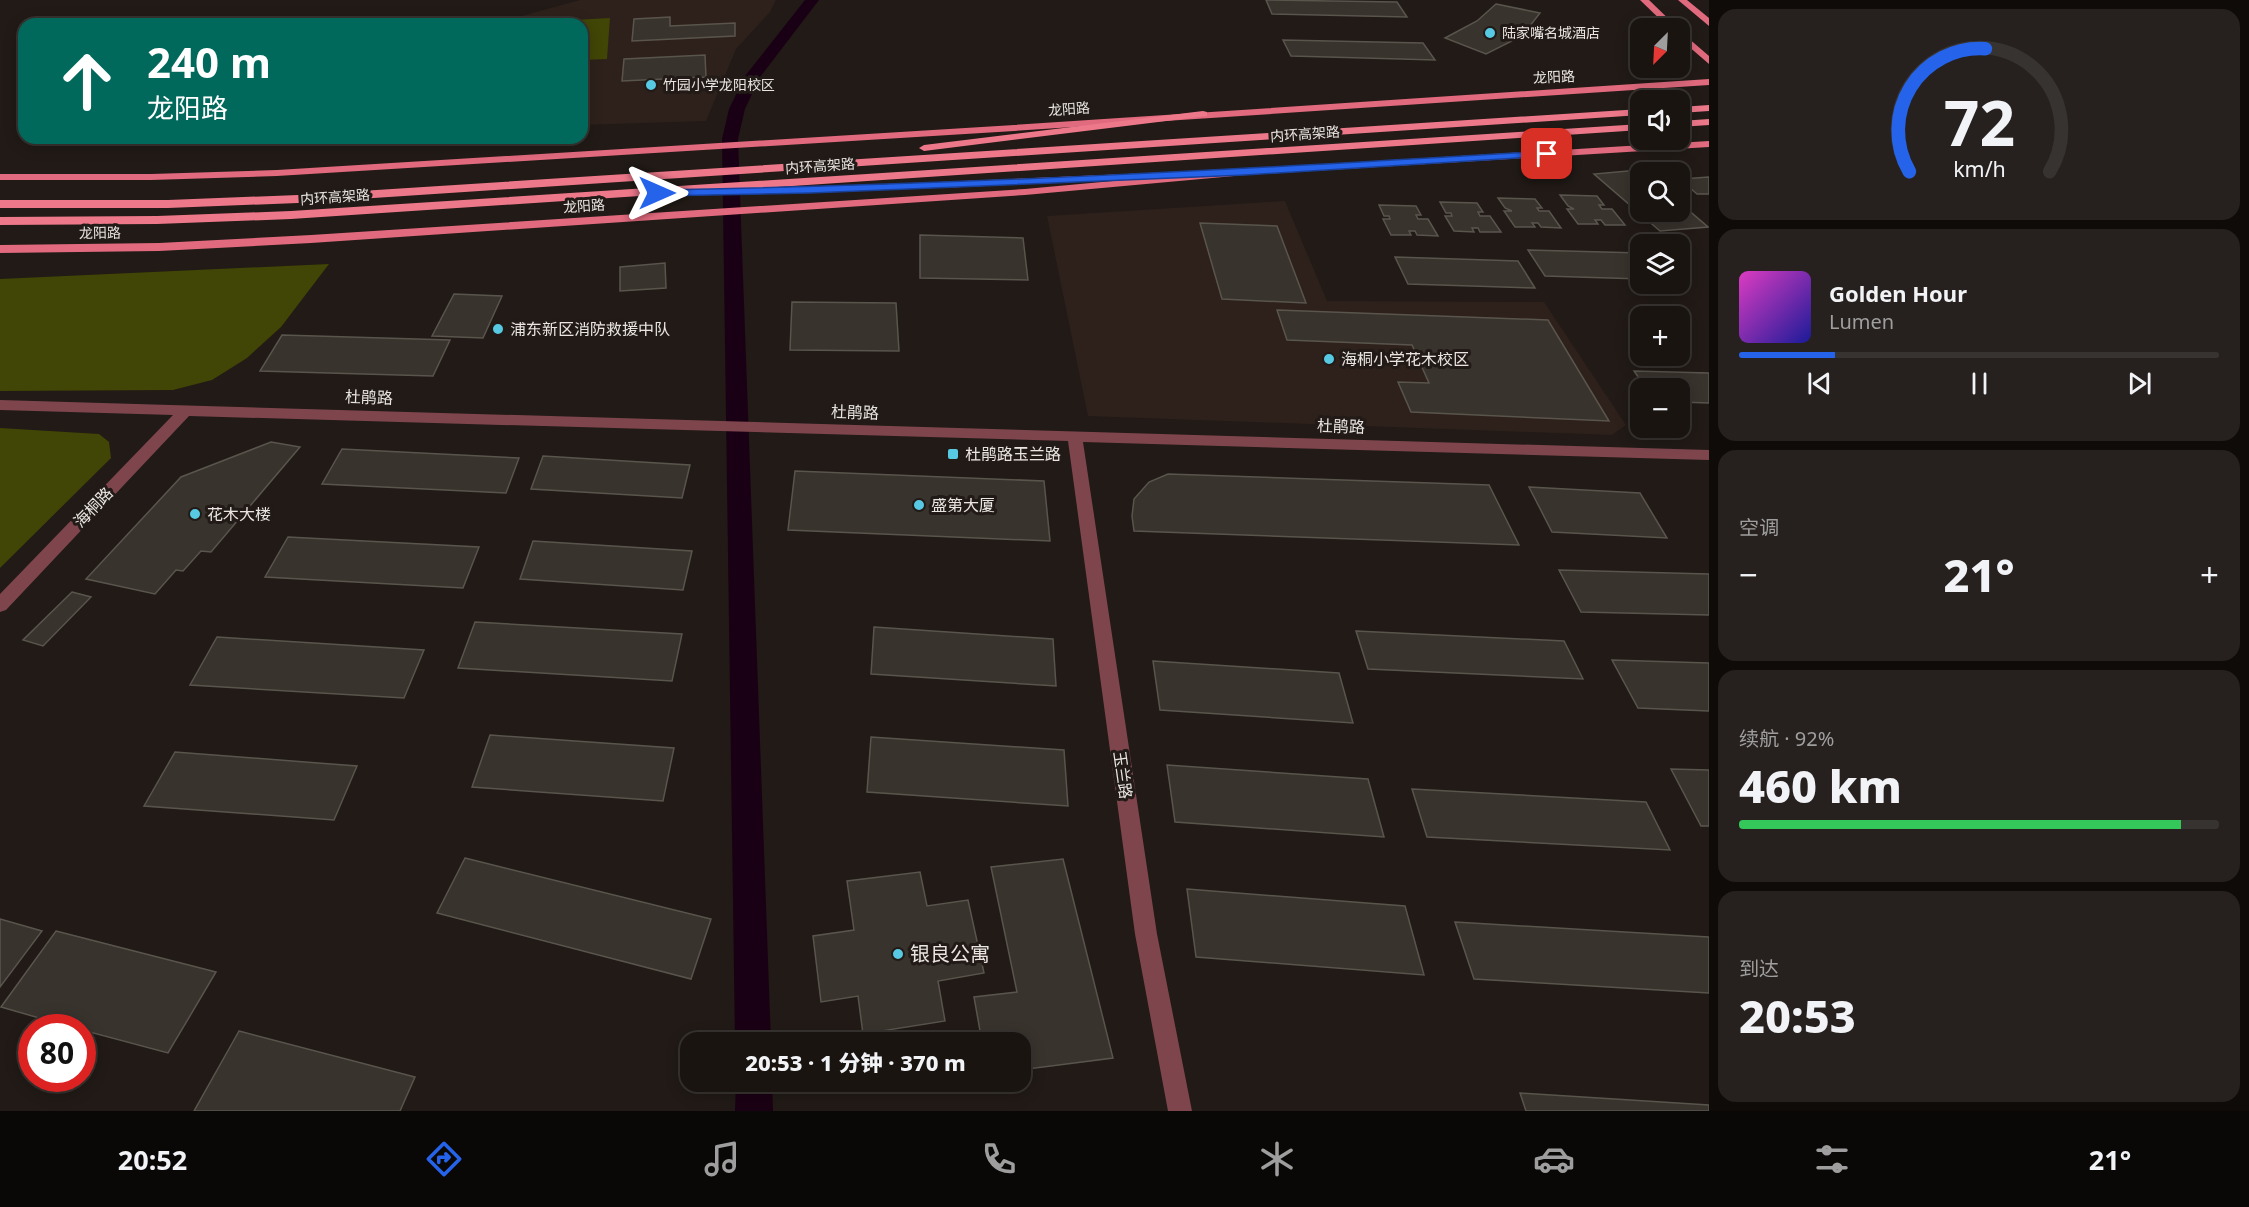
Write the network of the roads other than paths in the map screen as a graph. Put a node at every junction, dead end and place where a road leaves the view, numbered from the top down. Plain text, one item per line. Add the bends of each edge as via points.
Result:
1 (1644, 0) edge
2 (1682, 0) edge
3 (1663, 18) edge
4 (1709, 23) edge
5 (1690, 43) edge
6 (1709, 61) edge
7 (1709, 82) edge
8 (1709, 108) edge
9 (1690, 109) edge
10 (1630, 113) edge
11 (1203, 114) junction
12 (1709, 122) edge
13 (1690, 123) edge
14 (1630, 128) edge
15 (1709, 144) edge
16 (770, 164) junction
17 (1245, 172) junction
18 (0, 177) edge
19 (772, 188) junction
20 (0, 204) edge
21 (0, 221) edge
22 (0, 249) edge
23 (0, 405) edge
24 (188, 409) junction
25 (1075, 437) junction
26 (1709, 455) edge
27 (0, 605) edge
28 (1180, 1111) edge

1 - 3 main road
2 - 4 main road
5 - 6 main road
7 - 11 main road, 龙阳路
8 - 9 highway
10 - 16 highway, 内环高架路
11 - 16 highway
11 - 18 main road, 龙阳路 via 277,173
12 - 13 highway
14 - 19 highway, 内环高架路
15 - 17 main road, 龙阳路
16 - 20 highway, 内环高架路 via 286,199
17 - 19 highway
17 - 22 main road, 龙阳路 via 1036,192 235,244
19 - 21 highway, 内环高架路 via 291,215
23 - 24 street, 杜鹃路
24 - 25 street, 杜鹃路
24 - 27 street, 海桐路
25 - 26 street, 杜鹃路
25 - 28 street, 玉兰路 via 1146,934

